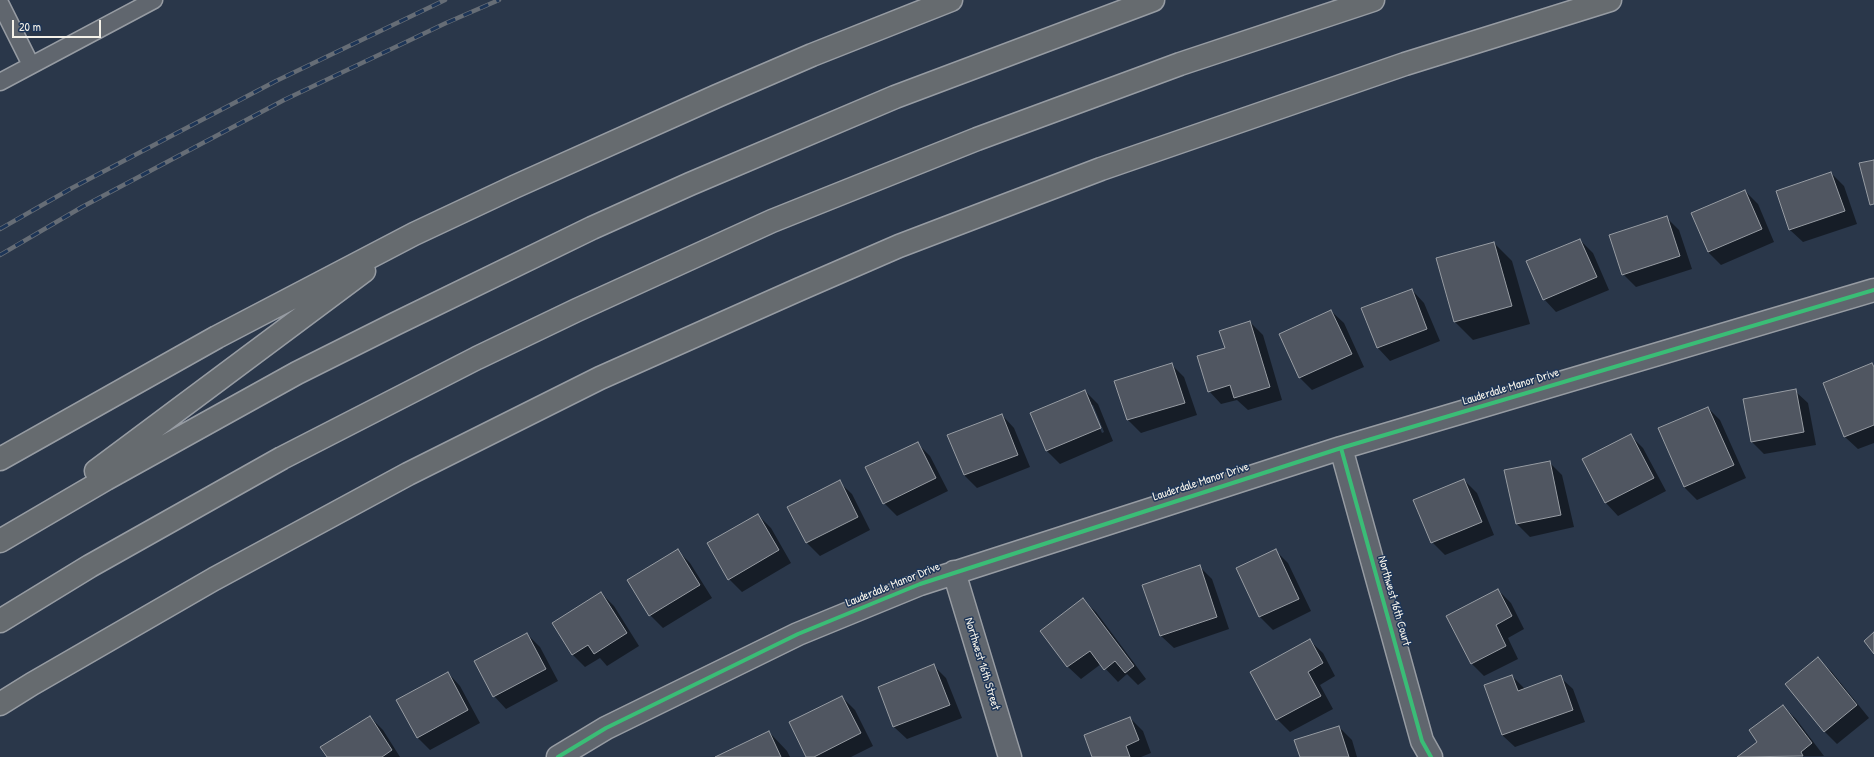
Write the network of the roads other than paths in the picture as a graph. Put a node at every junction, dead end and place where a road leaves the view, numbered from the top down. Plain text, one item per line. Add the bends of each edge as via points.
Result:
1 (154, 0) edge
2 (951, 0) edge
3 (1153, 0) edge
4 (1373, 0) edge
5 (1610, 0) edge
6 (0, 3) edge
7 (31, 65) junction
8 (0, 82) edge
9 (414, 234) junction
10 (1874, 290) edge
11 (1341, 448) junction
12 (0, 459) edge
13 (6, 538) edge
14 (954, 572) junction
15 (0, 621) edge
16 (32, 684) junction
17 (0, 700) edge
18 (0, 704) edge
19 (558, 757) edge
20 (1010, 757) edge
21 (1431, 757) edge

1 - 7 lane
2 - 9 highway via 717,96
3 - 13 highway via 895,97 592,228 297,374 106,479
4 - 15 highway via 1180,64 977,139 772,222 599,300 470,362 282,458 97,562
5 - 16 highway via 1398,66 1101,169 900,246 800,289 600,378 408,474 221,575
6 - 7 lane
7 - 8 lane
9 - 12 highway via 217,337
9 - 13 highway
10 - 11 street, Lauderdale Manor Drive
11 - 14 street, Lauderdale Manor Drive
11 - 21 street, Northwest 16th Court via 1422,742
14 - 19 street, Lauderdale Manor Drive via 798,634 606,728
14 - 20 street, Northwest 16th Street
16 - 17 highway
16 - 18 highway

